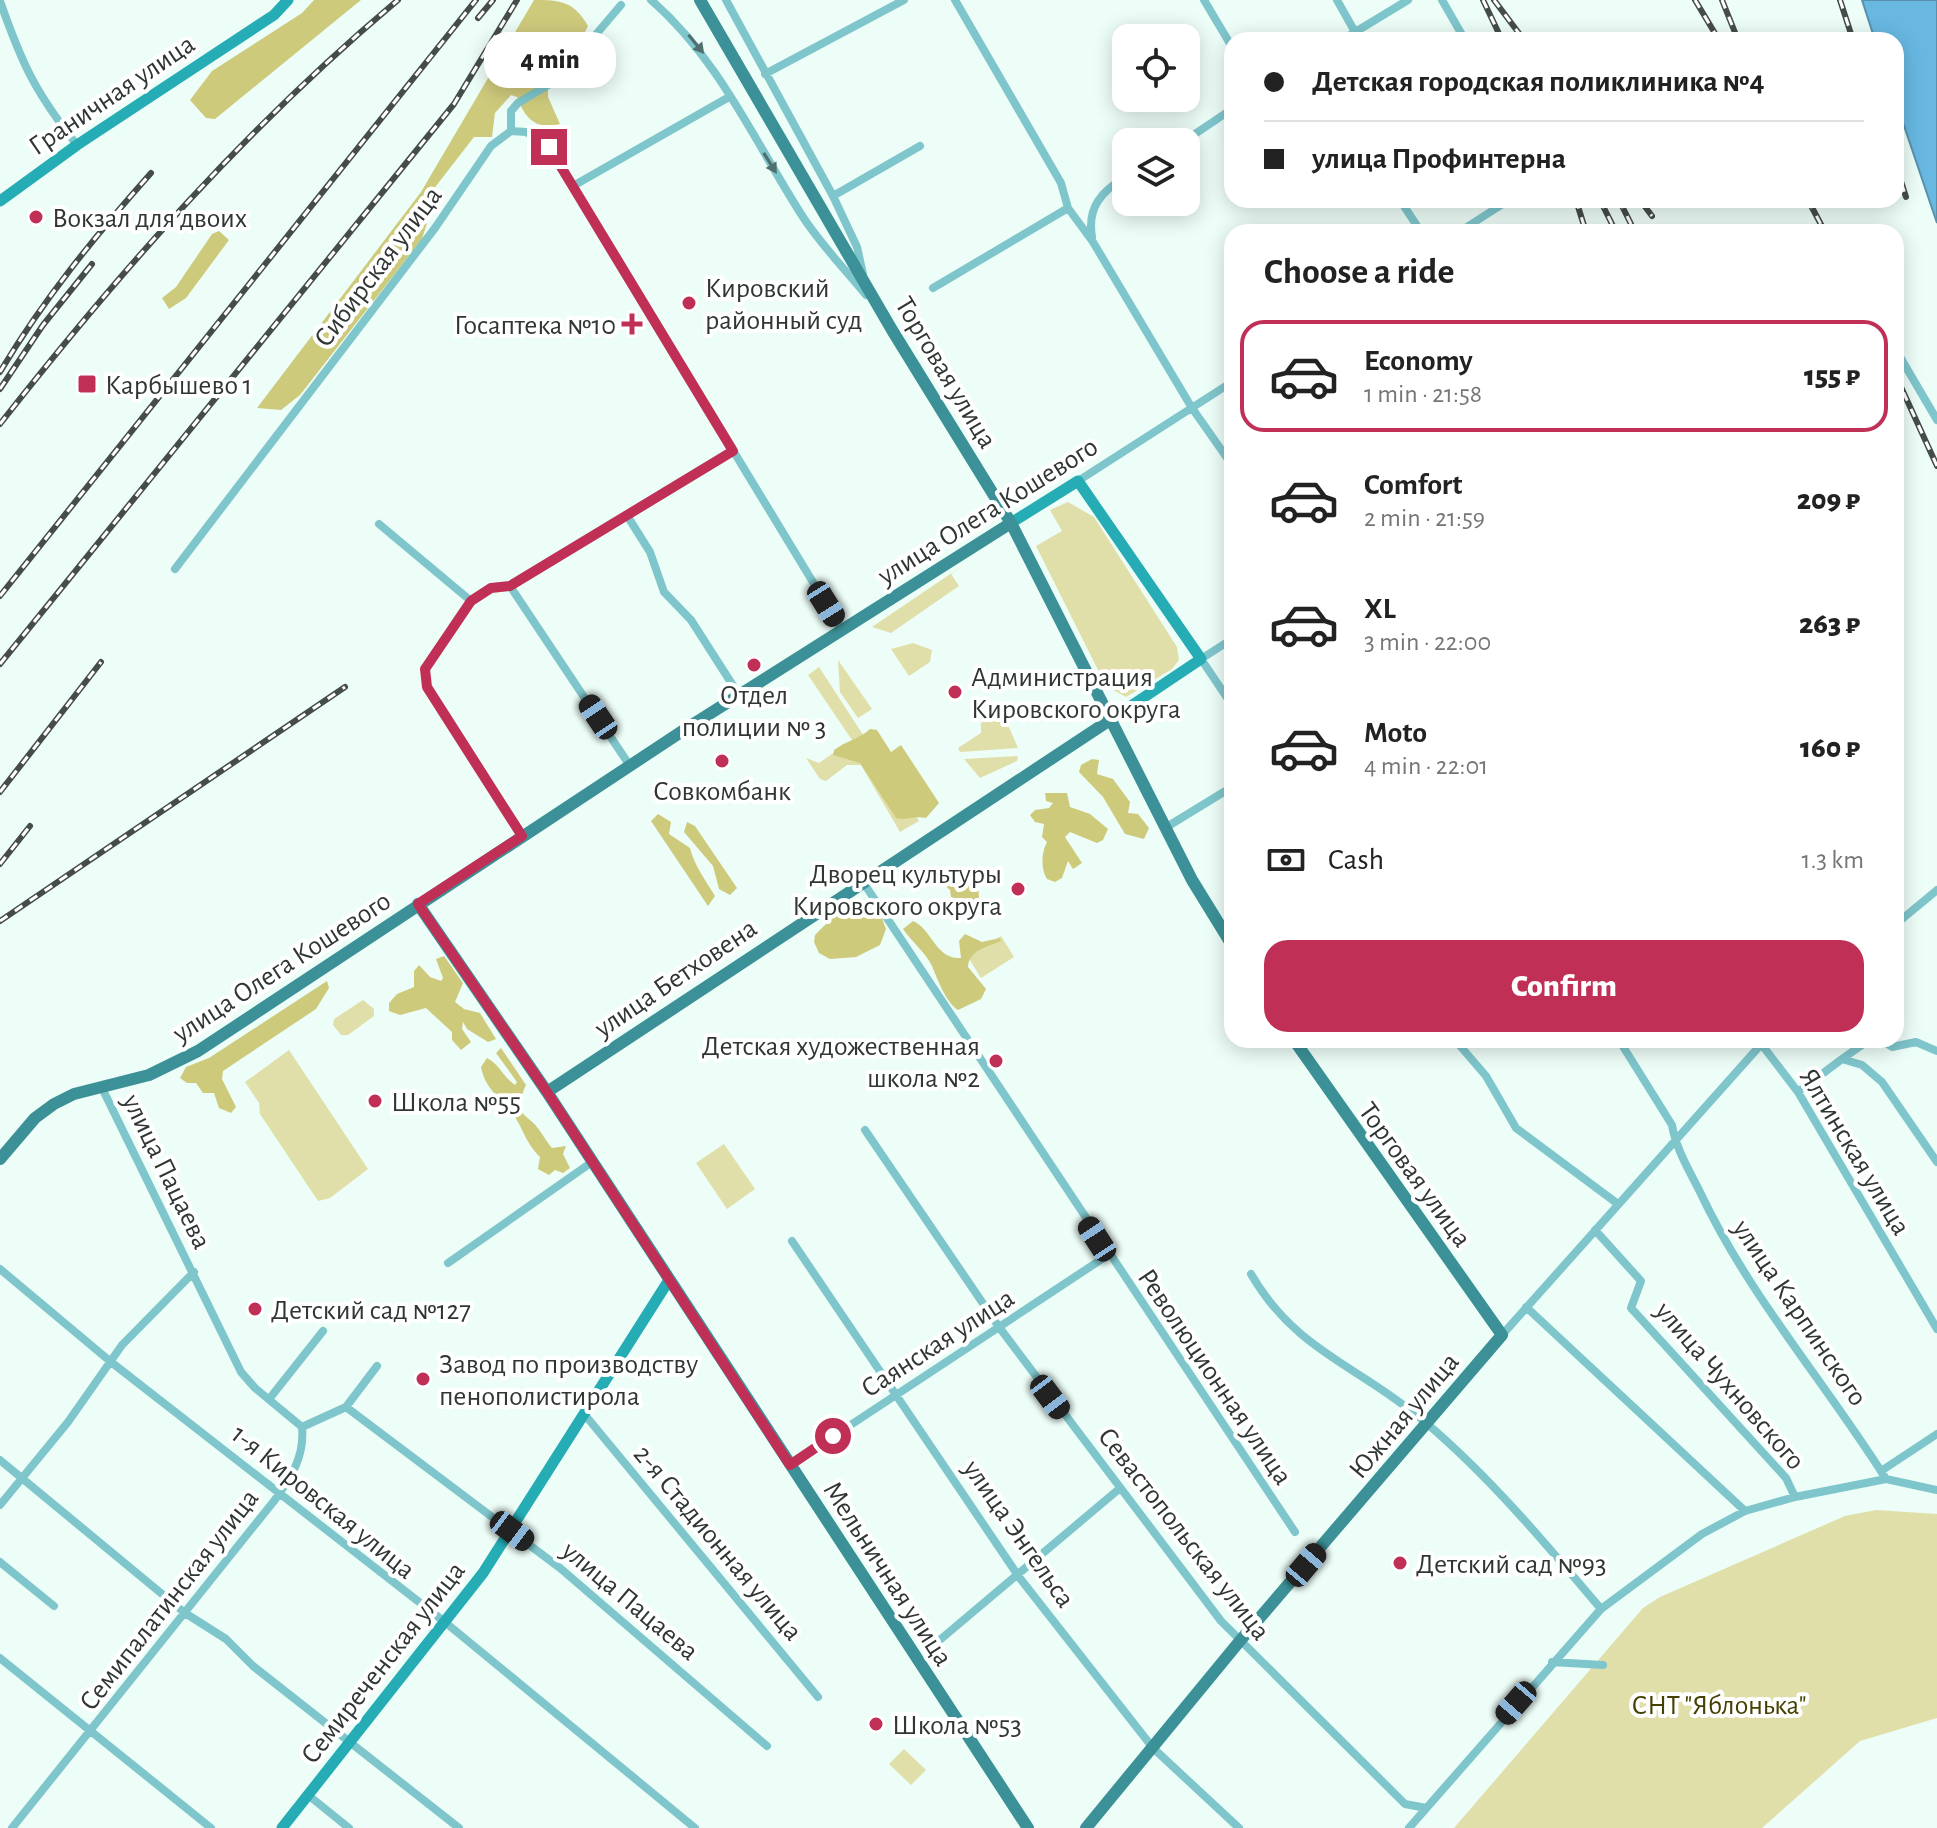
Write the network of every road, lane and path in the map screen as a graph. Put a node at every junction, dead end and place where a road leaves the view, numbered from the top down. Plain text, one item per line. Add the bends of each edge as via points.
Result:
1 (288, 0) edge
2 (651, 0) edge
3 (700, 0) edge
4 (726, 0) edge
5 (904, 0) edge
6 (955, 0) edge
7 (1204, 0) edge
8 (1337, 0) edge
9 (1408, 0) edge
10 (1442, 0) edge
11 (0, 1) edge
12 (621, 5) dead end
13 (1355, 32) joint
14 (1460, 32) edge
15 (1224, 34) edge
16 (765, 74) junction
17 (729, 97) junction
18 (1224, 114) edge
19 (511, 131) junction
20 (1200, 131) edge
21 (77, 145) junction
22 (920, 146) dead end
23 (573, 186) junction
24 (1112, 188) edge
25 (833, 196) junction
26 (0, 201) edge
27 (1068, 208) junction
28 (1496, 208) edge
29 (1472, 224) edge
30 (1093, 242) junction
31 (864, 281) junction
32 (933, 288) dead end
33 (886, 320) junction
34 (1904, 364) edge
35 (1224, 387) edge
36 (1192, 408) junction
37 (1937, 420) edge
38 (733, 451) junction
39 (1224, 454) edge
40 (1078, 481) junction
41 (628, 517) junction
42 (1011, 523) junction
43 (379, 524) dead end
44 (175, 569) dead end
45 (510, 586) junction
46 (471, 601) junction
47 (842, 630) junction
48 (1224, 644) edge
49 (1201, 659) junction
50 (1224, 693) edge
51 (739, 695) junction
52 (1113, 718) junction
53 (630, 766) junction
54 (1224, 792) edge
55 (1165, 828) junction
56 (522, 836) junction
57 (863, 882) junction
58 (1937, 890) edge
59 (418, 904) junction
60 (1904, 917) edge
61 (1224, 931) edge
62 (1904, 1044) edge
63 (1300, 1048) edge
64 (1462, 1048) edge
65 (1624, 1048) edge
66 (1755, 1048) edge
67 (1766, 1048) edge
68 (1858, 1048) edge
69 (1937, 1051) edge
70 (1842, 1059) junction
71 (102, 1088) junction
72 (547, 1092) junction
73 (1798, 1092) junction
74 (865, 1130) dead end
75 (1675, 1140) junction
76 (0, 1159) edge
77 (592, 1162) junction
78 (1937, 1162) edge
79 (1618, 1204) junction
80 (1595, 1230) junction
81 (792, 1241) dead end
82 (1108, 1255) junction
83 (448, 1263) dead end
84 (0, 1269) edge
85 (194, 1272) junction
86 (1251, 1274) dead end
87 (669, 1280) junction
88 (1526, 1307) junction
89 (999, 1327) junction
90 (1937, 1329) edge
91 (323, 1331) dead end
92 (1502, 1335) junction
93 (111, 1362) junction
94 (377, 1366) dead end
95 (898, 1394) junction
96 (270, 1398) junction
97 (346, 1407) junction
98 (585, 1415) junction
99 (1427, 1423) junction
100 (302, 1427) junction
101 (1937, 1434) edge
102 (0, 1460) edge
103 (790, 1465) junction
104 (1884, 1475) junction
105 (19, 1479) junction
106 (1119, 1489) junction
107 (1937, 1490) edge
108 (280, 1493) junction
109 (1795, 1497) junction
110 (0, 1505) edge
111 (1745, 1511) junction
112 (512, 1531) junction
113 (1295, 1532) dead end
114 (0, 1562) edge
115 (1019, 1577) junction
116 (54, 1606) dead end
117 (1601, 1609) junction
118 (185, 1613) junction
119 (446, 1623) junction
120 (1239, 1642) junction
121 (935, 1644) dead end
122 (0, 1658) edge
123 (1552, 1662) junction
124 (1603, 1665) dead end
125 (818, 1697) dead end
126 (91, 1732) junction
127 (350, 1741) junction
128 (767, 1746) dead end
129 (1153, 1748) junction
130 (308, 1795) junction
131 (1426, 1808) junction
132 (12, 1828) edge
133 (211, 1828) edge
134 (282, 1828) edge
135 (349, 1828) edge
136 (459, 1828) edge
137 (695, 1828) edge
138 (1028, 1828) edge
139 (1086, 1828) edge
140 (1239, 1828) edge
141 (1409, 1828) edge

1 - 21 main road, Граничная улица via 274,15
2 -> 17 street via 702,50
3 - 31 main road, Торговая улица
4 - 16 street
5 - 16 street
6 - 27 street via 1061,183
7 - 15 street
8 - 13 street
9 - 13 street
10 - 14 street
11 - 21 street via 39,97
12 - 19 street, Сибирская улица via 566,71 511,111
16 - 25 street
17 - 23 street
17 -> 33 street via 802,216
18 - 20 street
19 - 23 street via 539,137
19 - 44 street, Сибирская улица via 491,146 435,228
21 - 26 main road, Граничная улица
22 - 25 street
23 - 38 street
24 - 30 street via 1097,200 1092,213
25 - 31 street via 857,247
27 - 30 street
27 - 32 street
28 - 29 street
30 - 36 street
31 - 33 main road, Торговая улица
33 - 42 main road, Торговая улица
34 - 37 street
35 - 36 street, улица Олега Кошевого
36 - 39 street
36 - 40 street, улица Олега Кошевого
38 - 41 street
38 - 47 street
40 - 42 main road, улица Олега Кошевого
40 - 49 main road
41 - 45 street
41 - 51 street via 650,552 664,592 691,620
42 - 47 main road, улица Олега Кошевого
42 - 52 main road, Торговая улица
43 - 46 street
45 - 46 street via 491,588
45 - 53 street
46 - 56 street via 425,669 427,687
47 - 51 main road, улица Олега Кошевого
48 - 49 street, улица Бетховена
49 - 50 street
49 - 52 main road, улица Бетховена
51 - 53 main road, улица Олега Кошевого
52 - 55 main road, Торговая улица
52 - 57 main road, улица Бетховена
53 - 56 main road, улица Олега Кошевого
54 - 55 street
55 - 61 main road, Торговая улица
56 - 59 main road, улица Олега Кошевого
57 - 72 main road, улица Бетховена
57 - 82 street, Революционная улица
58 - 60 street
59 - 71 main road, улица Олега Кошевого via 198,1051 149,1075
59 - 72 main road, Мельничная улица
62 - 69 street via 1916,1042
63 - 92 main road, Торговая улица
64 - 79 street via 1486,1076 1516,1128
65 - 75 street, улица Карпинского via 1672,1125
66 - 75 street, Южная улица
67 - 73 street, Ялтинская улица
68 - 70 street
70 - 73 street
70 - 78 street via 1862,1065 1882,1082
71 - 76 main road, улица Олега Кошевого via 54,1104
71 - 85 street, улица Пацаева
72 - 77 main road, Мельничная улица
73 - 90 street, Ялтинская улица
74 - 89 street, Севастопольская улица
75 - 79 street, Южная улица
75 - 104 street, улица Карпинского via 1759,1298
77 - 83 street
77 - 87 main road, Мельничная улица
79 - 80 street, Южная улица
80 - 88 street, Южная улица
80 - 109 street, улица Чухновского via 1641,1281 1631,1308 1786,1478
81 - 95 street, улица Энгельса
82 - 89 street, Саянская улица
82 - 113 street, Революционная улица
84 - 93 street, 1-я Кировская улица
85 - 93 street
85 - 96 street, улица Пацаева via 241,1372
86 - 99 street via 1300,1337 1383,1388
87 - 98 main road, Семиреченская улица
87 - 103 main road, Мельничная улица
88 - 92 street, Южная улица
88 - 111 street
89 - 95 street, Саянская улица
89 - 106 street, Севастопольская улица
91 - 96 street
92 - 99 main road, Южная улица
93 - 105 street
93 - 108 street, 1-я Кировская улица
94 - 97 street
95 - 103 street, Саянская улица
95 - 115 street, улица Энгельса
96 - 100 street, улица Пацаева
97 - 100 street
97 - 112 street, улица Пацаева
98 - 112 main road, Семиреченская улица
98 - 125 street, 2-я Стадионная улица
99 - 117 street via 1517,1512
99 - 120 main road, Южная улица
100 - 108 street, Семипалатинская улица via 303,1450
101 - 104 street
102 - 105 street
103 - 138 main road, Мельничная улица
104 - 107 street
104 - 109 street
105 - 110 street
105 - 118 street
106 - 115 street
106 - 120 street, Севастопольская улица
108 - 118 street, Семипалатинская улица
108 - 119 street, 1-я Кировская улица
109 - 111 street
111 - 117 street via 1673,1552
112 - 119 main road, Семиреченская улица
112 - 128 street, улица Пацаева via 624,1619
114 - 116 street
115 - 121 street
115 - 129 street, улица Энгельса
117 - 123 street
118 - 126 street, Семипалатинская улица
118 - 127 street via 226,1639
119 - 127 main road, Семиреченская улица
119 - 137 street, 1-я Кировская улица
120 - 129 main road, Южная улица
120 - 131 street, Севастопольская улица via 1405,1804
122 - 126 street
123 - 124 street
123 - 131 street
126 - 132 street, Семипалатинская улица
126 - 133 street
127 - 130 main road, Семиреченская улица
127 - 136 street
129 - 139 main road, Южная улица
129 - 140 street, улица Энгельса
130 - 134 main road, Семиреченская улица
130 - 135 street
131 - 141 street

